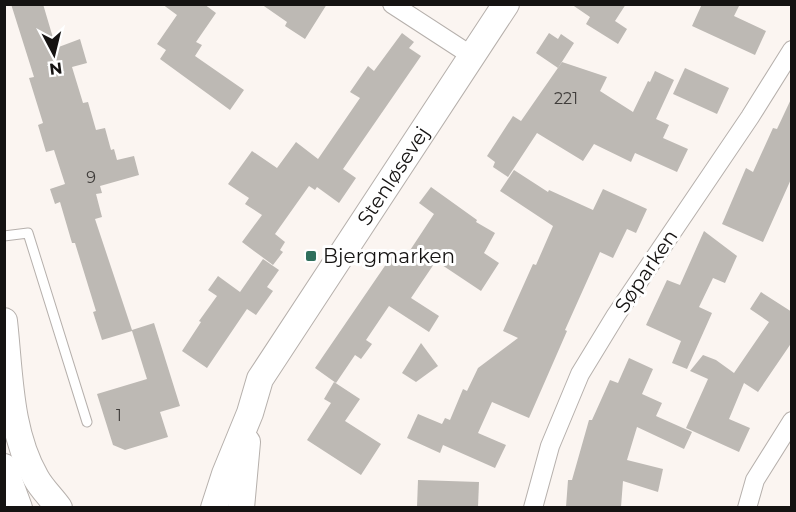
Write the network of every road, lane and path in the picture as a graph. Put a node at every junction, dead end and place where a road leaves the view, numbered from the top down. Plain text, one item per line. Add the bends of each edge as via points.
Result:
1 (392, 4) edge
2 (506, 4) edge
3 (792, 50) edge
4 (472, 56) junction
5 (4, 236) edge
6 (4, 321) edge
7 (250, 412) junction
8 (792, 421) edge
9 (87, 422) dead end
10 (4, 467) edge
11 (19, 507) edge
12 (59, 507) edge
13 (214, 507) edge
14 (241, 507) edge
15 (533, 507) edge
16 (747, 507) edge

1 - 4 street
2 - 4 street, Stenløsevej
3 - 15 street, Søparken via 579,374 550,446
4 - 7 street, Stenløsevej via 270,361
5 - 9 lane via 28,233
6 - 12 street via 17,431 38,481
7 - 13 street, Stenløsevej
7 - 14 street, Stenløsevej
8 - 16 street via 755,480
10 - 11 street

